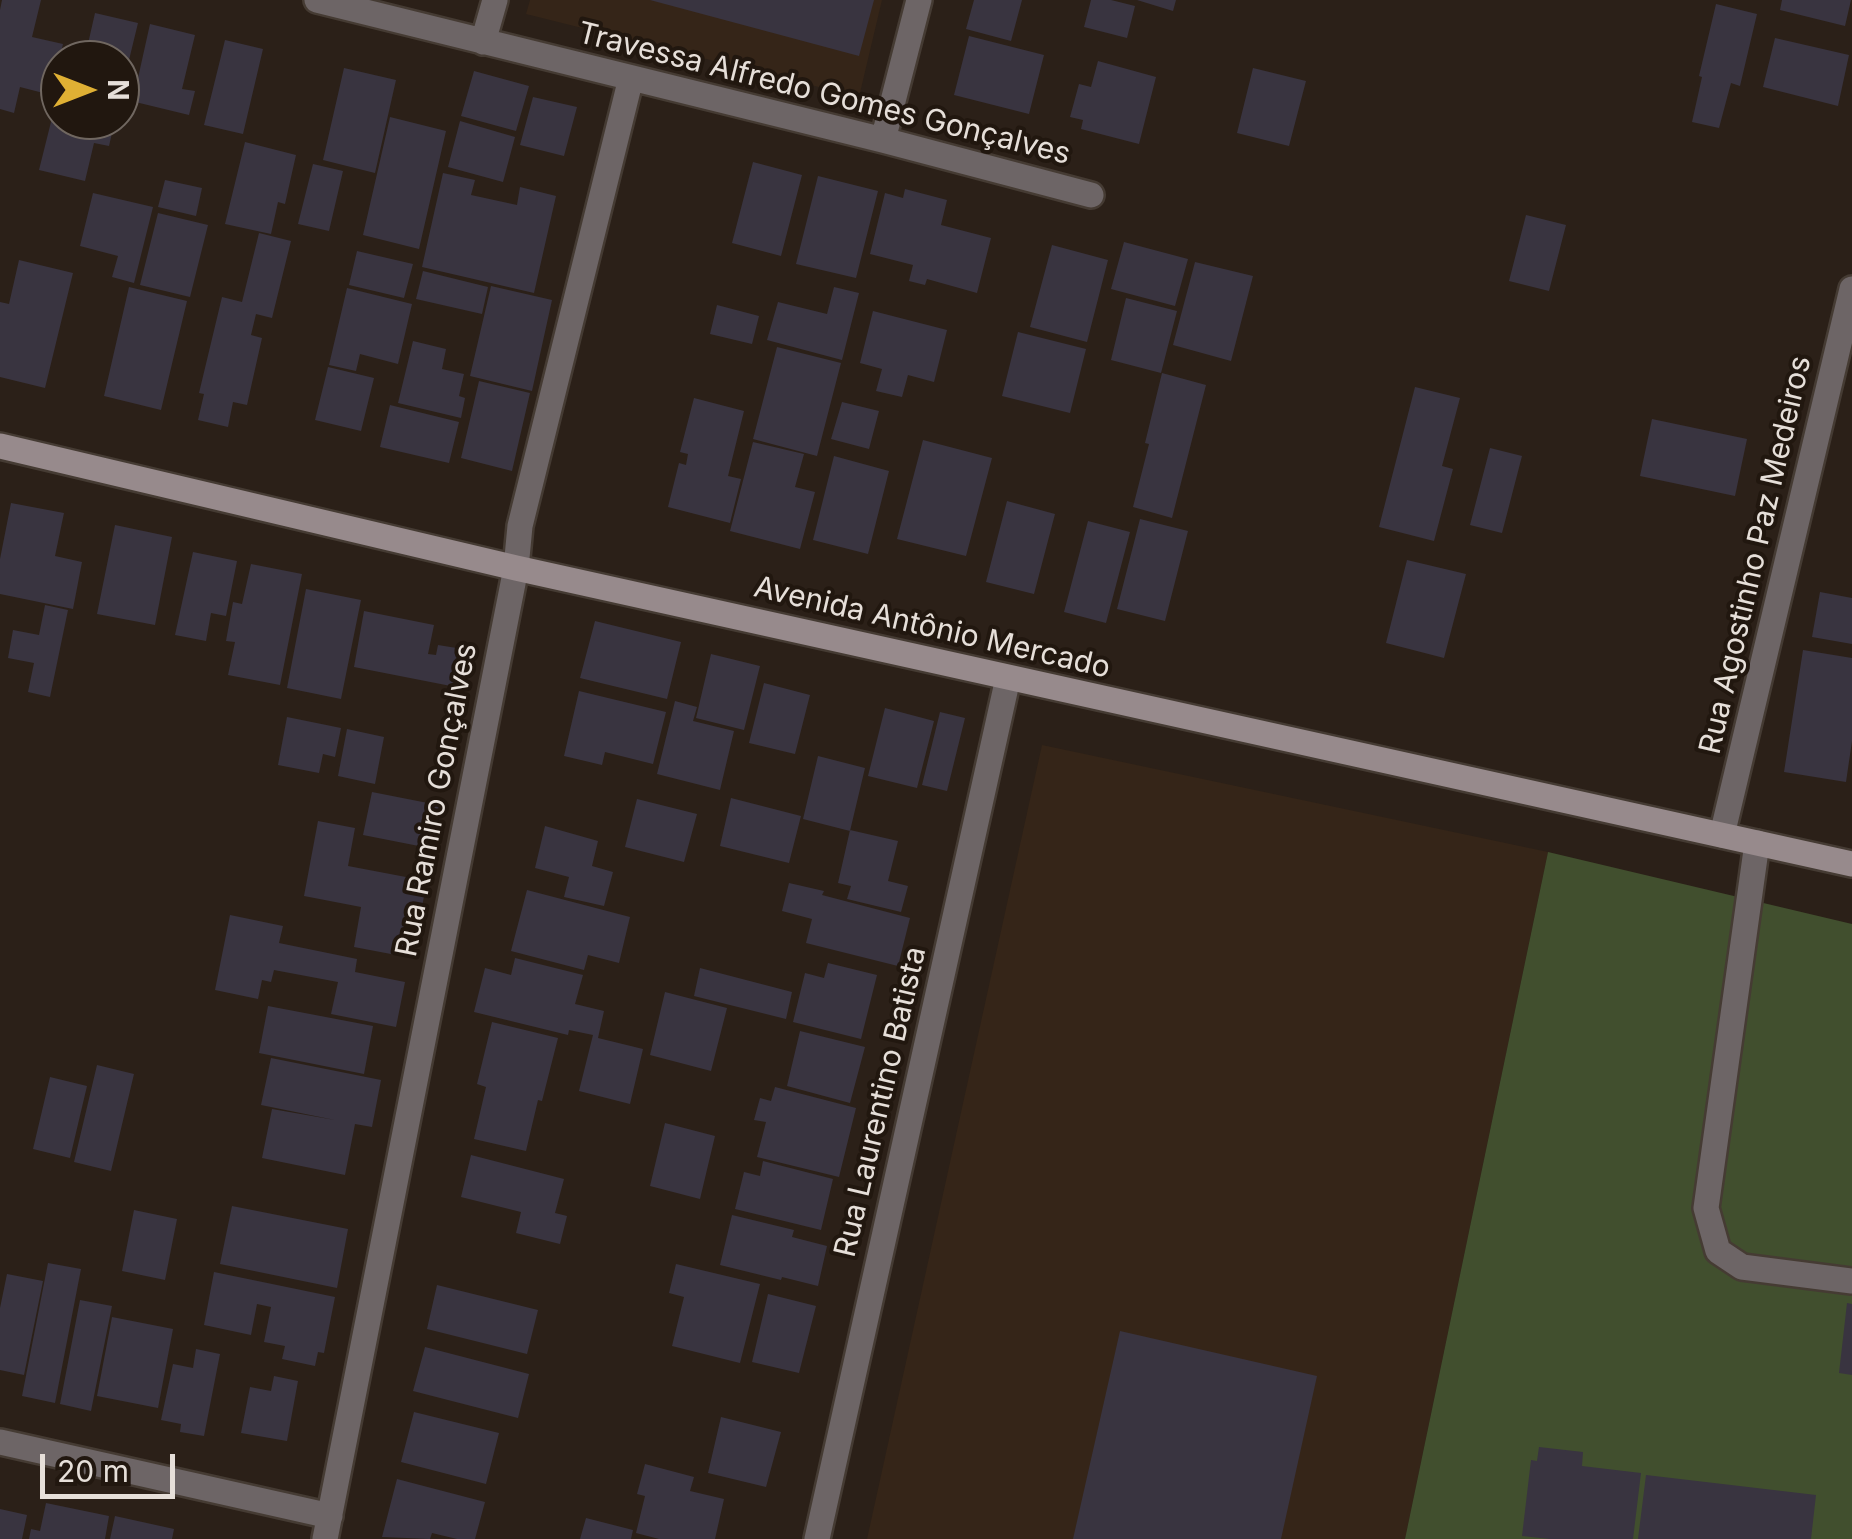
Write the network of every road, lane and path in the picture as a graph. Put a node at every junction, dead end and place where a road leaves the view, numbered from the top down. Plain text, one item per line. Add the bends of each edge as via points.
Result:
1 (317, 0) edge
2 (494, 0) edge
3 (919, 0) edge
4 (483, 42) junction
5 (631, 78) junction
6 (883, 140) junction
7 (1090, 195) dead end
8 (1852, 290) edge
9 (0, 446) edge
10 (516, 568) junction
11 (1008, 678) junction
12 (1722, 836) junction
13 (1756, 843) junction
14 (1852, 864) edge
15 (1852, 1281) edge
16 (0, 1442) edge
17 (328, 1528) edge
18 (817, 1539) edge

1 - 4 street, Travessa Alfredo Gomes Gonçalves
2 - 4 street
3 - 6 street
4 - 5 street, Travessa Alfredo Gomes Gonçalves
5 - 6 street, Travessa Alfredo Gomes Gonçalves
5 - 10 street, Rua Ramiro Gonçalves via 520,526
6 - 7 street, Travessa Alfredo Gomes Gonçalves
8 - 12 street, Rua Agostinho Paz Medeiros
9 - 10 street, Avenida Antônio Mercado
10 - 11 street, Avenida Antônio Mercado
10 - 17 street, Rua Ramiro Gonçalves
11 - 12 street, Avenida Antônio Mercado
11 - 18 street, Rua Laurentino Batista
12 - 13 street, Avenida Antônio Mercado
13 - 14 street, Avenida Antônio Mercado
13 - 15 street via 1706,1208 1718,1251 1742,1267
16 - 17 street

